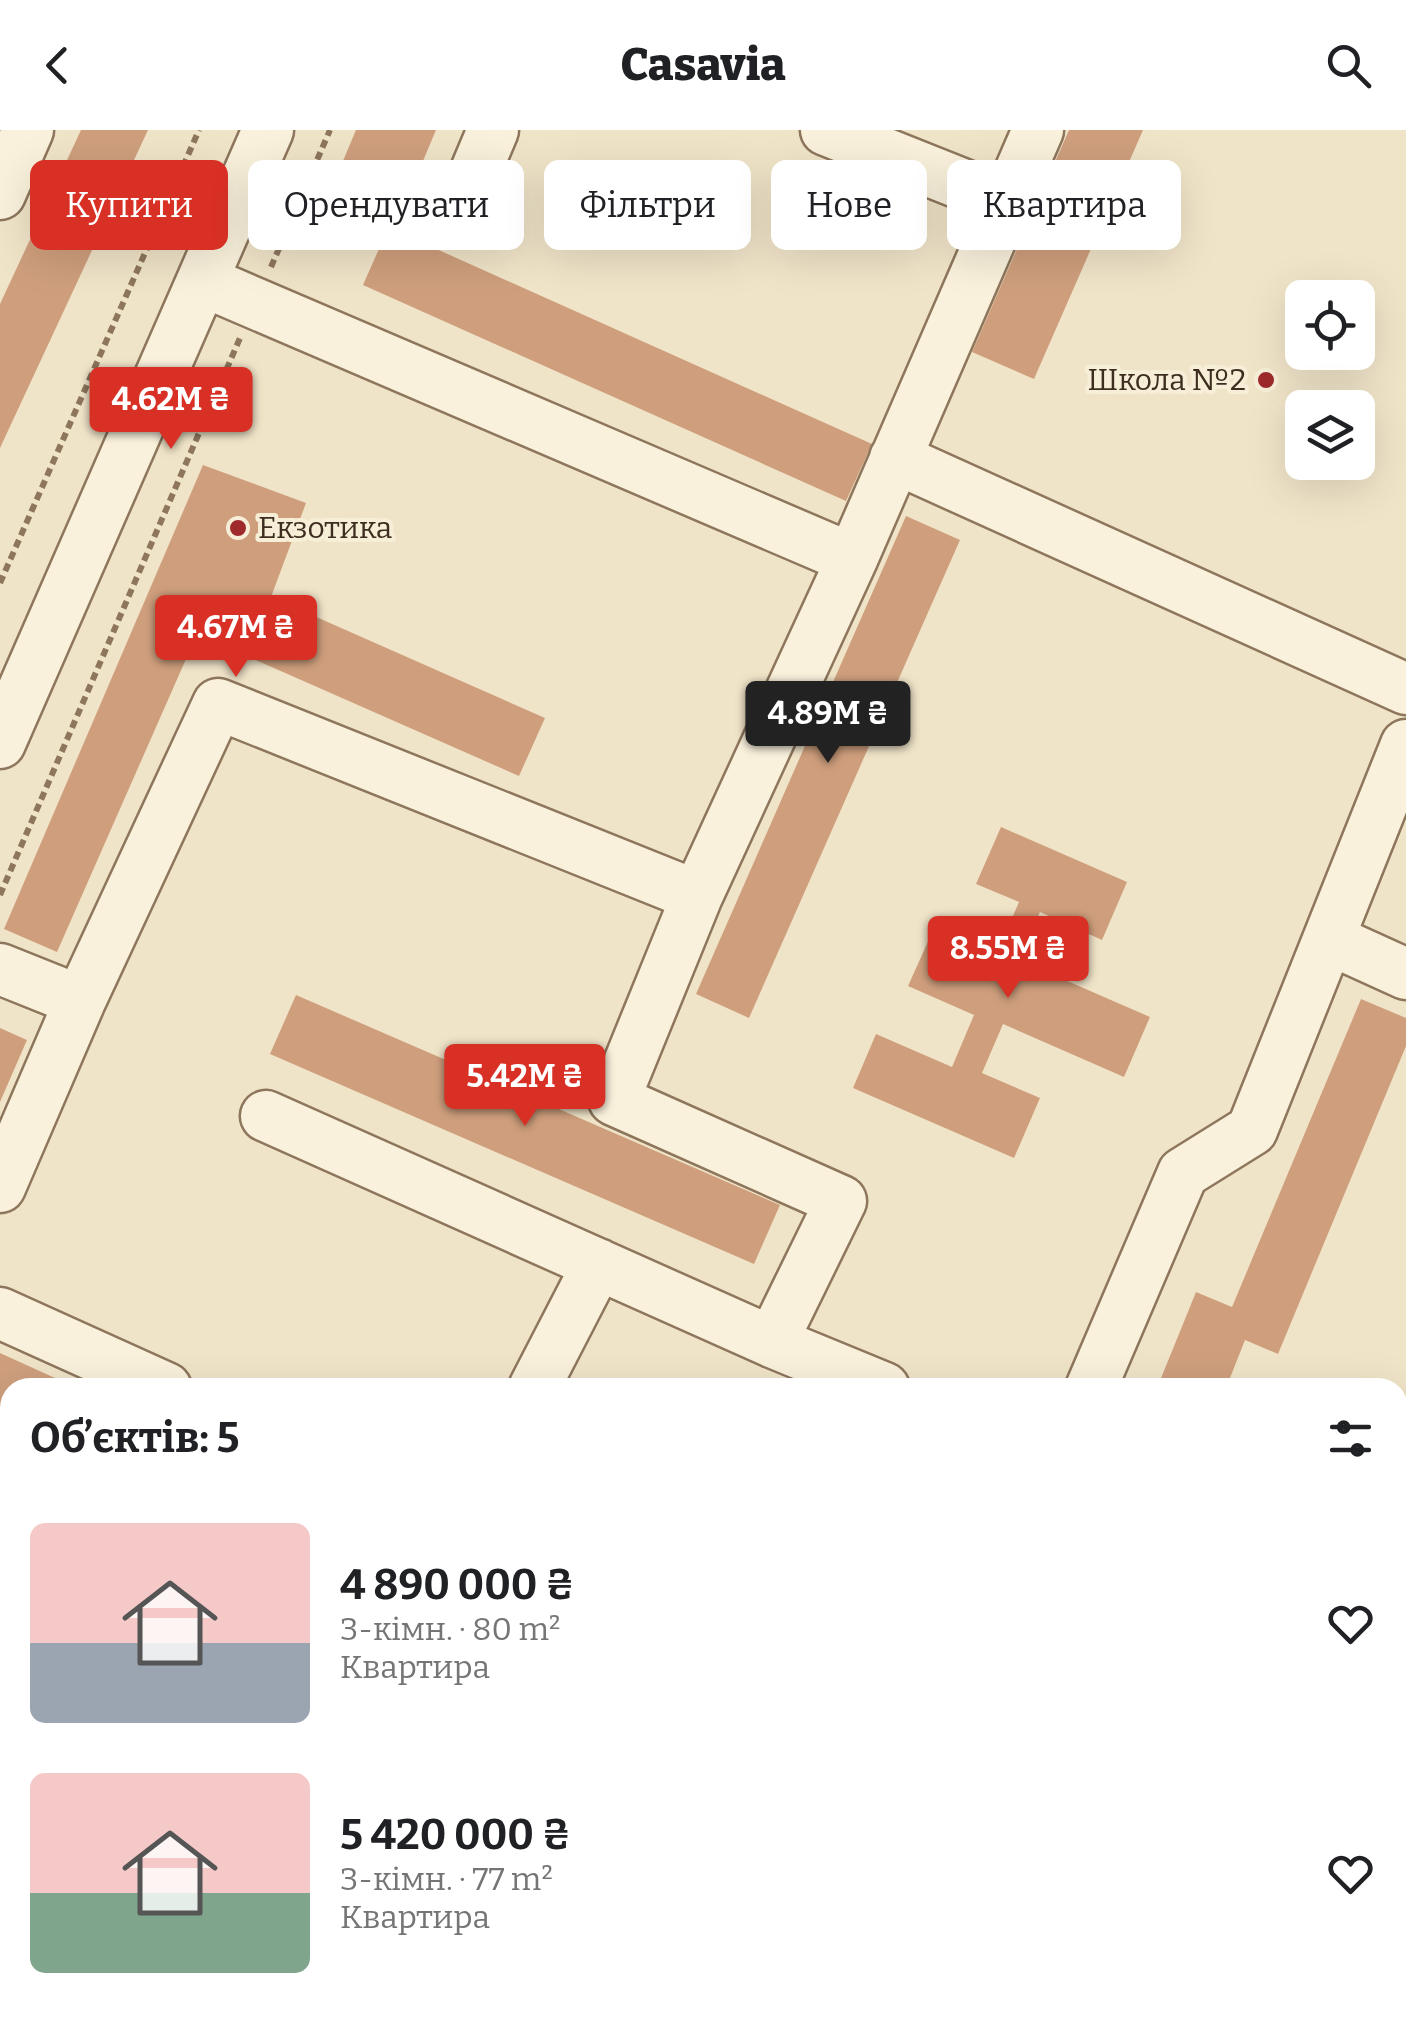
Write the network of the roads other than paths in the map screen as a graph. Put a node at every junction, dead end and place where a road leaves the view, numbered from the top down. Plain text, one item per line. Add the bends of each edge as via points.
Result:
1 (28, 130) edge
2 (268, 130) edge
3 (493, 130) edge
4 (826, 130) edge
5 (1038, 130) edge
6 (480, 160) edge
7 (1025, 160) edge
8 (947, 178) edge
9 (0, 194) edge
10 (986, 250) edge
11 (202, 281) junction
12 (896, 458) junction
13 (852, 559) junction
14 (16, 665) edge
15 (1406, 690) edge
16 (0, 743) edge
17 (1406, 745) edge
18 (697, 896) junction
19 (1328, 938) junction
20 (0, 968) edge
21 (1406, 974) edge
22 (80, 1000) junction
23 (266, 1116) dead end
24 (0, 1188) edge
25 (598, 1264) junction
26 (0, 1313) edge
27 (772, 1342) junction
28 (144, 1378) edge
29 (539, 1378) edge
30 (860, 1378) edge
31 (1096, 1378) edge

1 - 9 street
2 - 11 street
3 - 6 street
4 - 8 street
5 - 7 street
10 - 12 street
11 - 13 street
11 - 14 street
12 - 13 street
12 - 15 street
13 - 18 street
14 - 16 street
17 - 19 street
18 - 22 street via 218,704
18 - 27 street via 614,1100 841,1201
19 - 21 street
19 - 31 street via 1252,1130 1183,1173
20 - 22 street
22 - 24 street
23 - 25 street
25 - 27 street
25 - 29 street
26 - 28 street
27 - 30 street

